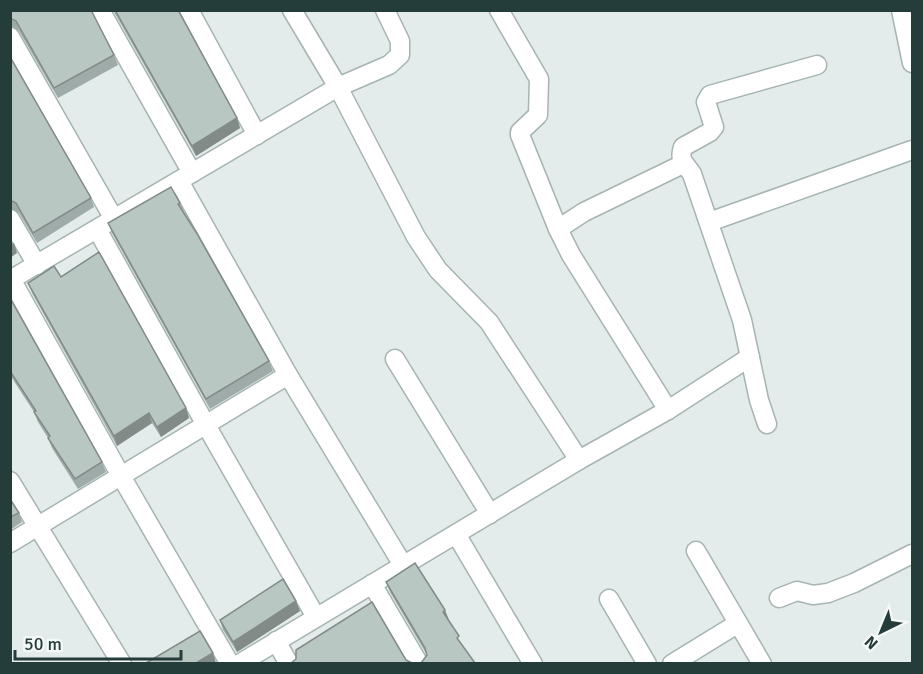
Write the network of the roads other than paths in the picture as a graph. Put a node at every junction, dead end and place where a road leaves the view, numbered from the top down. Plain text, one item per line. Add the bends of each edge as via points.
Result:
1 (100, 10) edge
2 (189, 10) edge
3 (292, 10) edge
4 (385, 10) edge
5 (499, 10) edge
6 (901, 10) edge
7 (10, 37) edge
8 (912, 58) edge
9 (817, 65) dead end
10 (338, 87) junction
11 (257, 135) junction
12 (912, 150) edge
13 (683, 164) junction
14 (185, 177) junction
15 (10, 219) edge
16 (114, 219) junction
17 (709, 222) junction
18 (97, 229) junction
19 (558, 229) junction
20 (37, 265) junction
21 (11, 280) edge
22 (750, 357) junction
23 (395, 359) dead end
24 (288, 375) junction
25 (668, 410) junction
26 (767, 424) dead end
27 (206, 425) junction
28 (579, 460) junction
29 (121, 476) junction
30 (10, 481) edge
31 (490, 514) junction
32 (37, 527) junction
33 (456, 534) junction
34 (10, 543) edge
35 (696, 551) dead end
36 (912, 554) edge
37 (403, 565) junction
38 (372, 584) junction
39 (779, 598) dead end
40 (609, 599) dead end
41 (316, 617) junction
42 (737, 624) junction
43 (276, 641) junction
44 (122, 663) edge
45 (230, 663) edge
46 (239, 663) edge
47 (290, 663) edge
48 (419, 663) edge
49 (533, 663) edge
50 (647, 663) edge
51 (672, 663) edge
52 (762, 663) edge

1 - 14 street
2 - 11 street
3 - 10 street
4 - 10 street via 400,41 400,55 389,65
5 - 19 street via 539,79 538,115 520,135
6 - 8 street
7 - 16 street
9 - 13 street via 710,96 706,102 714,127 683,147
10 - 11 street
10 - 28 street via 416,237 438,270 489,322
11 - 14 street
12 - 17 street
13 - 17 street via 692,174
13 - 19 street via 584,212
14 - 16 street
14 - 24 street
15 - 20 street
16 - 18 street
17 - 22 street via 742,320
18 - 20 street
18 - 27 street
19 - 25 street
20 - 21 street
21 - 29 street
22 - 25 street
22 - 26 street
23 - 31 street
24 - 27 street
24 - 37 street
25 - 28 street
27 - 29 street
27 - 41 street
28 - 31 street
29 - 32 street
29 - 45 street
30 - 32 street
31 - 33 street
32 - 34 street
32 - 44 street
33 - 37 street
33 - 49 street
35 - 42 street
36 - 39 street via 828,593 797,591
37 - 38 street
38 - 41 street
38 - 48 street
40 - 50 street
41 - 43 street
42 - 51 street
42 - 52 street
43 - 46 street
43 - 47 street

